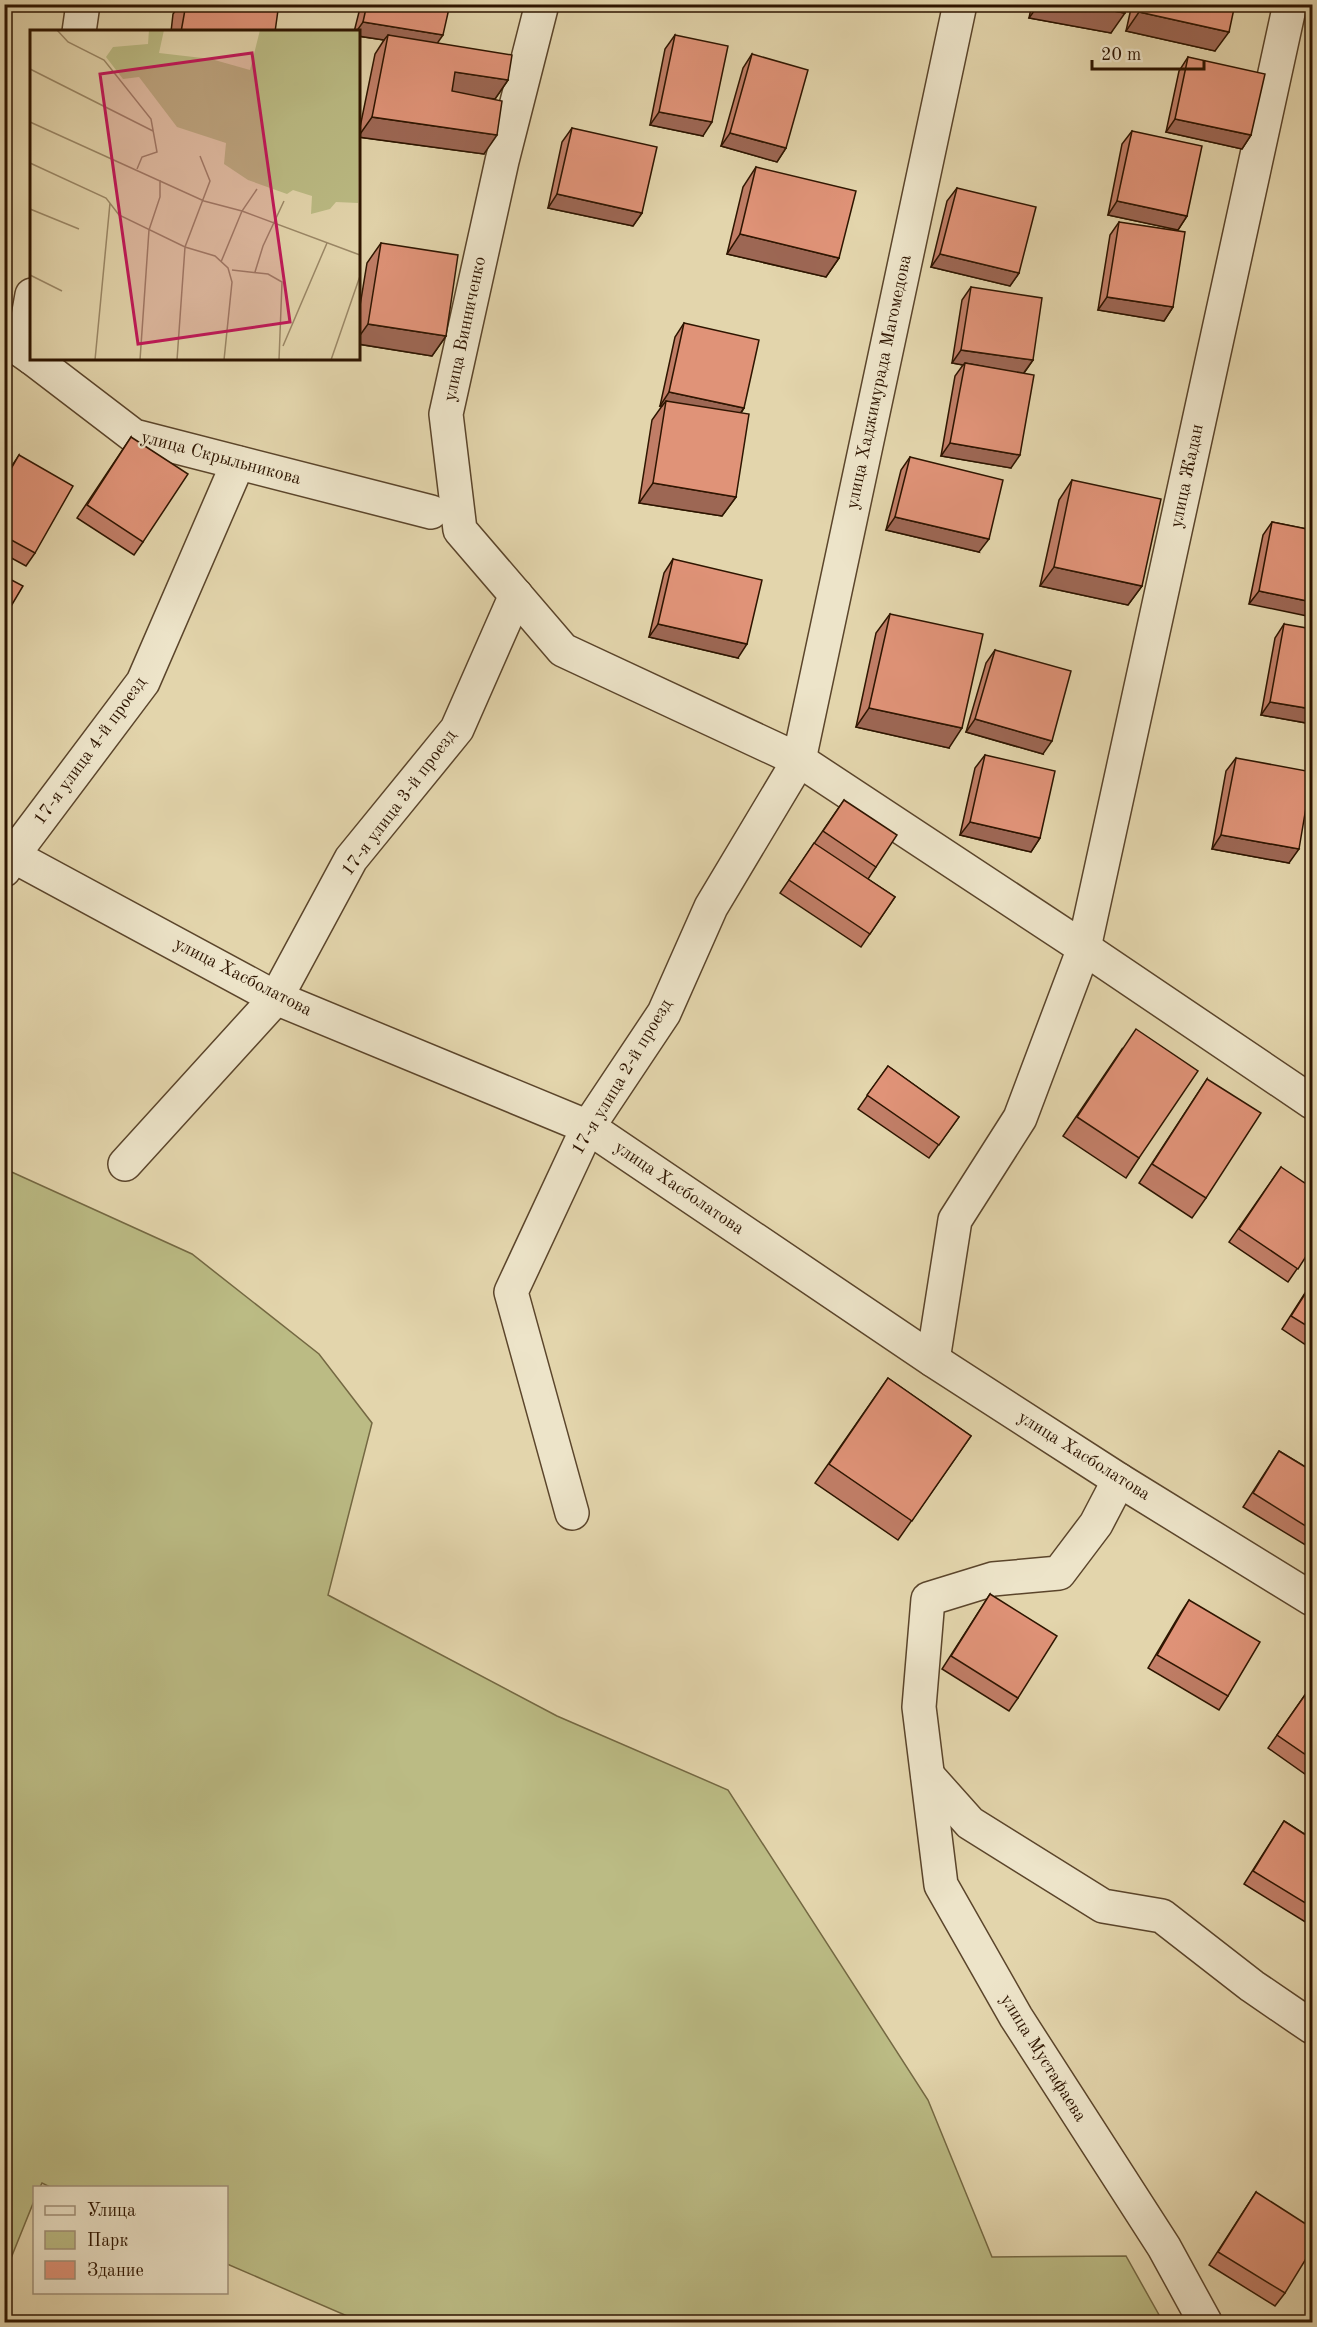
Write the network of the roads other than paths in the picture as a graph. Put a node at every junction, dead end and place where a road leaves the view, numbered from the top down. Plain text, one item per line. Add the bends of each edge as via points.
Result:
1 (84, 4) edge
2 (542, 4) edge
3 (960, 4) edge
4 (1290, 4) edge
5 (79, 30) edge
6 (30, 306) edge
7 (30, 357) edge
8 (35, 360) edge
9 (238, 463) junction
10 (431, 512) dead end
11 (516, 595) junction
12 (799, 760) junction
13 (7, 859) edge
14 (1084, 948) junction
15 (276, 998) junction
16 (1312, 1102) edge
17 (588, 1127) junction
18 (125, 1164) dead end
19 (933, 1360) junction
20 (1119, 1480) junction
21 (572, 1514) dead end
22 (1312, 1599) edge
23 (928, 1776) junction
24 (1312, 2027) edge
25 (1205, 2322) edge

1 - 5 street
2 - 11 street, улица Винниченко via 502,161 447,414 460,530
3 - 12 street, улица Хаджимурада Магомедова
4 - 14 street, улица Жадан
6 - 7 street, улица Скрыльникова via 22,351
8 - 9 street, улица Скрыльникова via 134,435
9 - 10 street, улица Скрыльникова
9 - 13 street, 17-я улица 4-й проезд via 143,682
11 - 12 street, улица Винниченко via 563,650
11 - 15 street, 17-я улица 3-й проезд via 457,729 351,859
12 - 14 street, улица Винниченко
12 - 17 street, 17-я улица 2-й проезд via 711,907 664,1013
13 - 15 street, улица Хасболатова
14 - 16 street, улица Винниченко
14 - 19 street, улица Жадан via 1020,1118 955,1220
15 - 17 street, улица Хасболатова
15 - 18 street, 17-я улица 3-й проезд
17 - 19 street, улица Хасболатова
17 - 21 street, 17-я улица 2-й проезд via 511,1292
19 - 20 street, улица Хасболатова
20 - 22 street, улица Хасболатова
20 - 23 street, улица Мустафаева via 1096,1524 1059,1572 993,1579 928,1599 919,1707
23 - 24 street via 970,1823 1103,1906 1162,1916
23 - 25 street, улица Мустафаева via 941,1885 1016,2017 1164,2247

